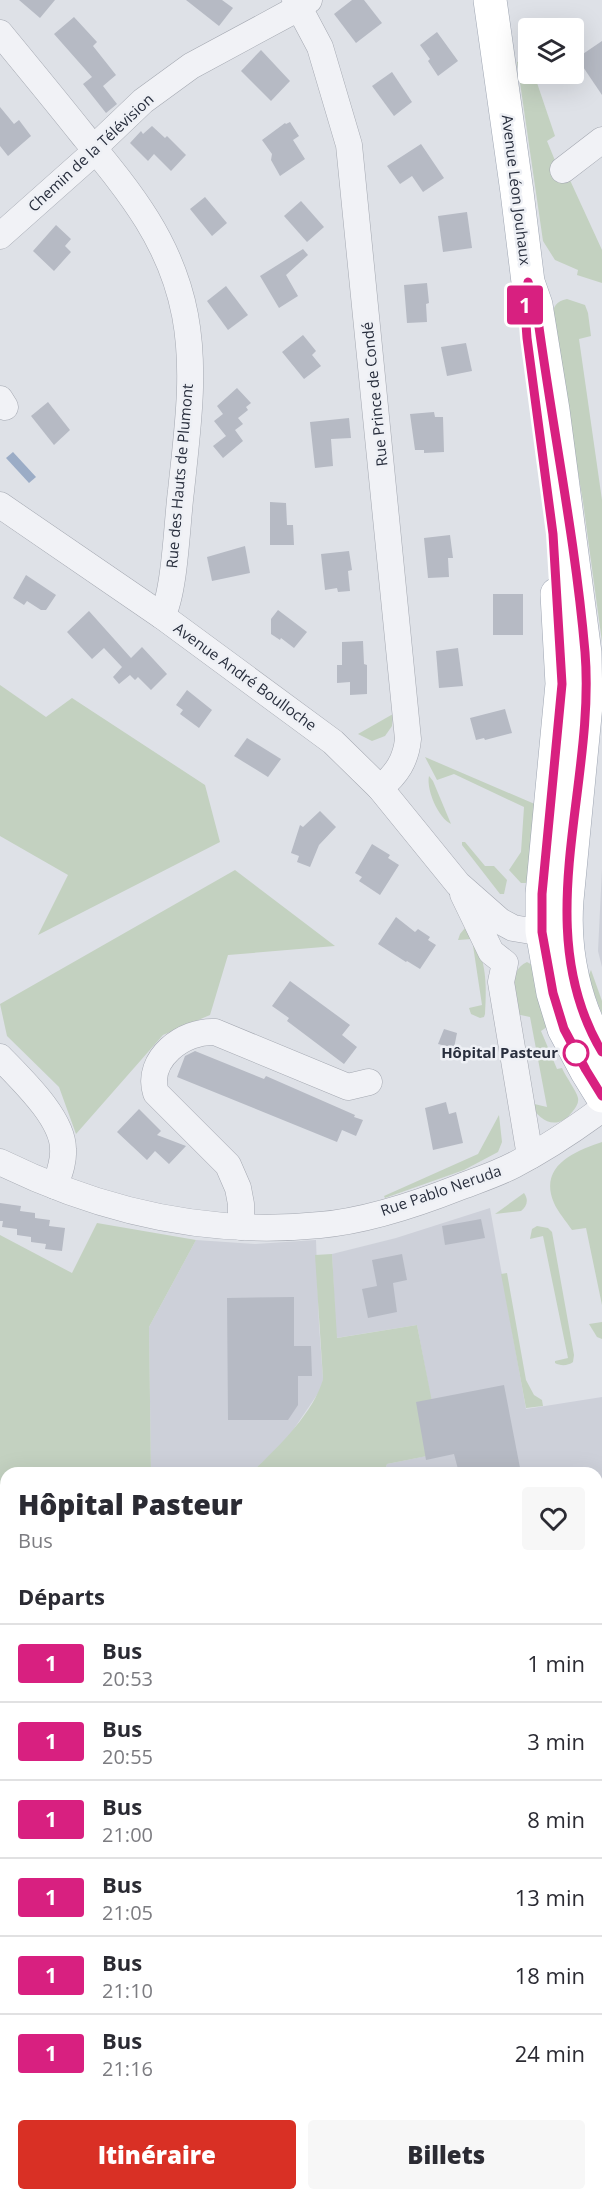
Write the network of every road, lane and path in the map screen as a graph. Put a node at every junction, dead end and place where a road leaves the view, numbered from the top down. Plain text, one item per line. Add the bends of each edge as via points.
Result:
1 (490, 0) edge
2 (301, 2) edge
3 (0, 33) edge
4 (602, 140) edge
5 (95, 149) junction
6 (563, 170) dead end
7 (0, 236) edge
8 (0, 505) edge
9 (162, 616) junction
10 (380, 788) junction
11 (458, 884) junction
12 (546, 931) junction
13 (505, 963) junction
14 (602, 1052) edge
15 (0, 1057) edge
16 (369, 1083) dead end
17 (602, 1096) edge
18 (602, 1108) edge
19 (530, 1156) junction
20 (0, 1162) edge
21 (55, 1186) junction
22 (241, 1227) junction

1 - 12 main road, Avenue Léon Jouhaux via 585,653 586,705 567,900
2 - 5 street, Chemin de la Télévision via 192,66 143,101
2 - 10 street, Rue Prince de Condé via 320,47 349,145 408,739 400,767
3 - 5 street, Rue des Hauts de Plumont
4 - 6 street
5 - 7 street, Chemin de la Télévision
5 - 9 street, Rue des Hauts de Plumont via 162,243 185,315 189,414 167,607
8 - 9 street, Avenue André Boulloche
9 - 10 street, Avenue André Boulloche via 326,736
10 - 11 street, Avenue André Boulloche
11 - 12 street via 513,928
11 - 13 street via 490,952
12 - 13 street
12 - 14 main road, Avenue Léon Jouhaux via 571,976 590,1032
12 - 17 main road via 553,993 564,1029
13 - 19 street via 501,982
15 - 21 street via 54,1120 62,1138 63,1160
16 - 22 street via 348,1087 215,1032 188,1036 167,1053 154,1075 156,1093 228,1166 238,1188
18 - 19 street, Rue Pablo Neruda
19 - 22 street, Rue Pablo Neruda via 442,1194 371,1215 322,1225
20 - 21 street, Rue Pablo Neruda
21 - 22 street, Rue Pablo Neruda via 120,1209 193,1223

